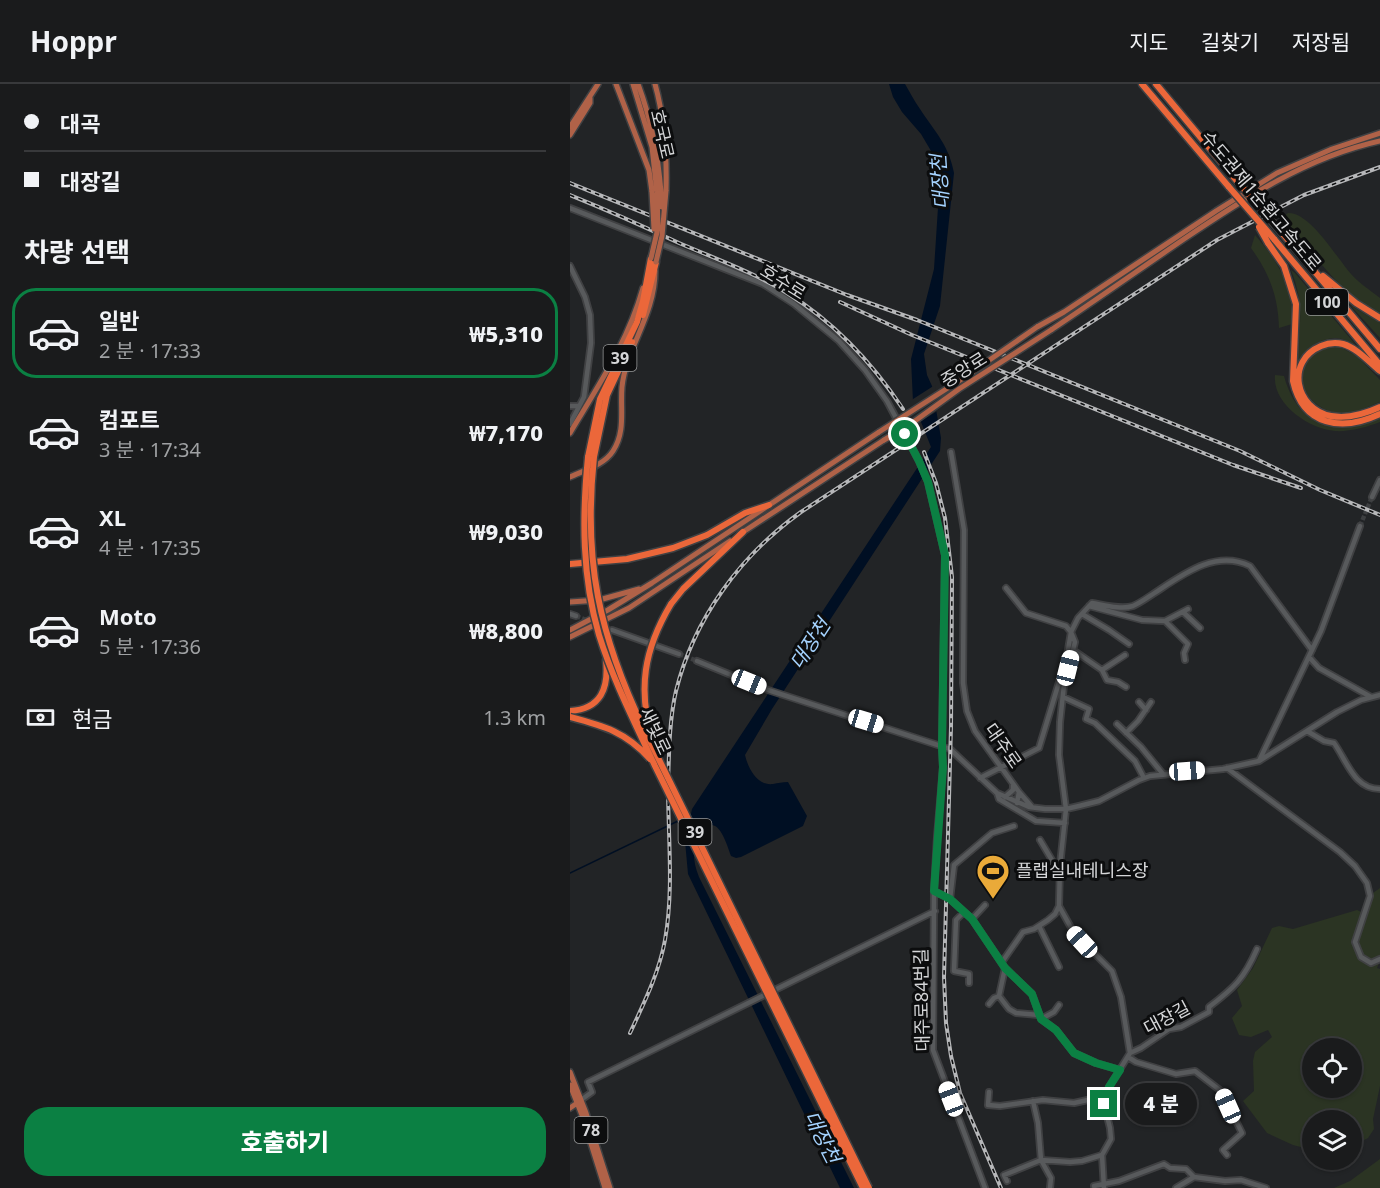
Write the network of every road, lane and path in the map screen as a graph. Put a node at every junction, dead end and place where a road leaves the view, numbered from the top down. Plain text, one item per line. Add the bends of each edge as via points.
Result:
1 (598, 84) edge
2 (633, 84) edge
3 (638, 84) edge
4 (656, 84) edge
5 (1142, 84) edge
6 (1156, 84) edge
7 (615, 85) edge
8 (585, 106) junction
9 (570, 121) edge
10 (570, 127) edge
11 (1380, 132) edge
12 (570, 135) edge
13 (570, 141) edge
14 (1380, 141) edge
15 (659, 192) junction
16 (570, 208) edge
17 (1271, 241) junction
18 (653, 260) junction
19 (1308, 264) junction
20 (570, 266) edge
21 (1380, 318) edge
22 (1380, 350) edge
23 (1380, 365) edge
24 (1380, 371) edge
25 (570, 405) edge
26 (579, 406) junction
27 (1380, 407) edge
28 (1380, 414) edge
29 (570, 424) edge
30 (570, 433) edge
31 (951, 452) dead end
32 (591, 457) junction
33 (570, 477) edge
34 (1380, 480) edge
35 (1372, 497) tunnel mouth
36 (769, 505) junction
37 (1360, 526) tunnel mouth
38 (743, 532) junction
39 (570, 564) edge
40 (646, 587) junction
41 (1006, 588) dead end
42 (570, 602) edge
43 (1089, 606) junction
44 (1082, 614) junction
45 (1165, 621) junction
46 (1200, 628) dead end
47 (570, 630) edge
48 (612, 630) tunnel mouth
49 (1071, 632) junction
50 (570, 639) edge
51 (1129, 644) dead end
52 (1073, 650) junction
53 (1312, 650) junction
54 (606, 654) junction
55 (679, 654) tunnel mouth
56 (1125, 655) dead end
57 (1309, 657) junction
58 (1185, 660) dead end
59 (697, 661) tunnel mouth
60 (1095, 664) junction
61 (1102, 670) junction
62 (1092, 672) dead end
63 (1126, 687) dead end
64 (1380, 695) edge
65 (1063, 697) junction
66 (1371, 697) junction
67 (1139, 702) dead end
68 (1151, 702) dead end
69 (1146, 710) junction
70 (570, 711) edge
71 (570, 717) edge
72 (1117, 724) dead end
73 (1307, 731) junction
74 (1126, 733) junction
75 (942, 747) junction
76 (659, 758) junction
77 (1259, 761) junction
78 (655, 766) junction
79 (1001, 767) junction
80 (1227, 768) junction
81 (1163, 774) junction
82 (980, 778) junction
83 (1144, 778) junction
84 (1014, 785) junction
85 (1380, 789) edge
86 (1019, 792) junction
87 (998, 794) junction
88 (1005, 797) junction
89 (1017, 803) junction
90 (1032, 807) junction
91 (1066, 809) junction
92 (1065, 823) junction
93 (1014, 826) dead end
94 (1040, 840) dead end
95 (1060, 875) junction
96 (934, 891) junction
97 (950, 899) junction
98 (985, 905) dead end
99 (1059, 906) junction
100 (935, 911) junction
101 (964, 912) junction
102 (972, 919) junction
103 (1039, 926) junction
104 (1257, 949) dead end
105 (1380, 959) edge
106 (1002, 962) junction
107 (1059, 967) dead end
108 (1005, 968) junction
109 (969, 983) dead end
110 (999, 996) junction
111 (989, 1004) dead end
112 (1059, 1005) dead end
113 (1040, 1017) junction
114 (1129, 1055) junction
115 (1120, 1070) junction
116 (570, 1072) edge
117 (570, 1085) edge
118 (989, 1092) dead end
119 (1105, 1099) junction
120 (1033, 1101) junction
121 (579, 1102) junction
122 (570, 1108) edge
123 (1102, 1155) junction
124 (1227, 1155) dead end
125 (1041, 1160) junction
126 (1194, 1177) junction
127 (1007, 1181) dead end
128 (1103, 1185) edge
129 (1094, 1186) dead end
130 (605, 1188) edge
131 (610, 1188) edge
132 (862, 1188) edge
133 (869, 1188) edge
134 (985, 1188) edge
135 (1050, 1188) edge
136 (1176, 1188) edge
137 (1266, 1188) edge

1 - 8 main road
2 - 15 main road, 호국로 / 39 via 652,147
3 - 15 main road, 호국로 / 39 via 654,136
4 - 15 main road via 666,140
5 - 17 highway, 수도권제1순환고속도로 / 100, bridge via 1252,213
6 - 19 highway, 수도권제1순환고속도로 / 100, bridge
7 - 15 main road
8 - 9 main road
8 - 10 main road
8 - 12 main road
8 - 13 main road via 582,121
11 - 36 main road, 중앙로, bridge via 1277,173
14 - 38 main road, 중앙로, bridge via 1327,157 1262,189
15 - 18 main road, 39, bridge via 662,212
16 - 75 street, 호수로 via 763,284 839,341 887,401 928,482 945,555
17 - 23 highway, 수도권제1순환고속도로 / 100
17 - 28 highway via 1296,304 1293,381 1303,406 1323,421 1333,423 1356,422
18 - 30 main road via 618,354
18 - 32 highway, 새빛로 / 39 via 637,322 600,399
18 - 33 main road via 655,279 650,306 625,371 619,440 602,463
19 - 21 highway
19 - 22 highway, 수도권제1순환고속도로 / 100
20 - 26 street via 590,315 590,357
24 - 27 highway via 1348,346 1333,342 1317,347 1304,359 1298,383 1308,404 1330,416 1350,416
25 - 26 street
26 - 29 street
31 - 79 street, 대주로 via 964,530 963,683 967,711 975,731
32 - 54 highway, 새빛로 / 39, bridge via 584,515 586,567
32 - 76 highway, 새빛로 / 39, bridge via 590,543 599,606 617,670
34 - 35 street
36 - 39 highway via 673,548 627,559
36 - 40 main road, 중앙로
37 - 53 street
38 - 50 main road, 중앙로 via 652,593
38 - 76 highway, bridge via 671,604 654,636 644,688
40 - 42 main road via 599,600
40 - 47 main road, 중앙로
41 - 49 street via 1026,613 1066,626
43 - 44 street
43 - 45 street via 1142,620
43 - 53 street via 1092,603 1131,607 1202,565 1213,561 1241,562 1255,572
44 - 49 street
44 - 51 street
45 - 46 street via 1185,611
45 - 58 street via 1188,644
48 - 55 street
49 - 52 street
49 - 79 street via 1039,748
52 - 60 street
52 - 65 street
53 - 57 street
54 - 70 highway via 602,694 587,708
54 - 78 highway, 새빛로 / 39, bridge
56 - 61 street
57 - 66 street via 1319,668
57 - 77 street
59 - 75 street, 대주로 via 768,690
60 - 61 street
60 - 62 street
61 - 63 street via 1107,680
64 - 66 street, 대주로
65 - 83 street via 1089,709 1086,718 1135,761
65 - 91 street via 1059,755
66 - 73 street, 대주로
67 - 69 street
68 - 69 street
69 - 74 street
71 - 78 highway, bridge via 623,735
72 - 74 street
73 - 77 street, 대주로
73 - 85 street via 1334,743 1363,786
74 - 81 street
75 - 82 street, 대주로 via 950,749
75 - 96 street, 대주로84번길
76 - 133 highway, 새빛로 / 39, bridge
77 - 80 street, 대주로
78 - 132 highway, 새빛로 / 39, bridge
79 - 82 street
79 - 84 street, 대주로
80 - 81 street, 대주로
80 - 105 street via 1355,866 1367,883 1370,896 1356,942 1360,957 1371,963
81 - 83 street, 대주로
82 - 87 street, 대주로
83 - 91 street, 대주로 via 1099,801
84 - 86 street, 대주로
84 - 88 street
86 - 89 street, 대주로
86 - 90 street
87 - 88 street, 대주로
87 - 92 street via 999,799 1036,821
88 - 89 street, 대주로
89 - 90 street, 대주로
90 - 91 street, 대주로
91 - 92 street
92 - 95 street
93 - 97 street via 992,833 954,866
94 - 95 street
95 - 99 street
96 - 97 street
96 - 100 street, 대주로84번길
97 - 101 street
98 - 102 street
99 - 103 street
99 - 114 street, 대장길 via 1074,933 1112,971 1121,997
100 - 121 street, 대주로84번길 via 588,1082 592,1092
100 - 134 street, 대주로84번길 via 934,1054
101 - 102 street
101 - 109 street via 956,920 954,970 969,974
102 - 106 street
103 - 106 street via 1023,932
103 - 107 street
104 - 114 street, 대장길 via 1236,987 1209,1007 1209,1012 1169,1029
106 - 108 street
108 - 110 street
108 - 113 street via 1032,994
110 - 111 street
110 - 113 street via 1016,1013
112 - 113 street via 1054,1012
113 - 115 street via 1074,1053
114 - 115 street, 대장길
114 - 124 street, 대장길 via 1136,1062 1176,1074 1196,1071 1221,1091 1242,1133 1223,1150
115 - 119 street, 대장길
116 - 121 main road, 78
117 - 121 main road, 78
118 - 120 street via 988,1105
119 - 120 street via 1074,1103
119 - 123 street via 1111,1140
120 - 125 street
121 - 122 main road
121 - 130 main road, 78
121 - 131 main road, 78
123 - 125 street via 1070,1162
123 - 128 street
125 - 127 street via 1004,1175
125 - 135 street via 1051,1178
126 - 128 street via 1186,1169 1164,1164
126 - 136 street
126 - 137 street via 1241,1180
128 - 129 street

